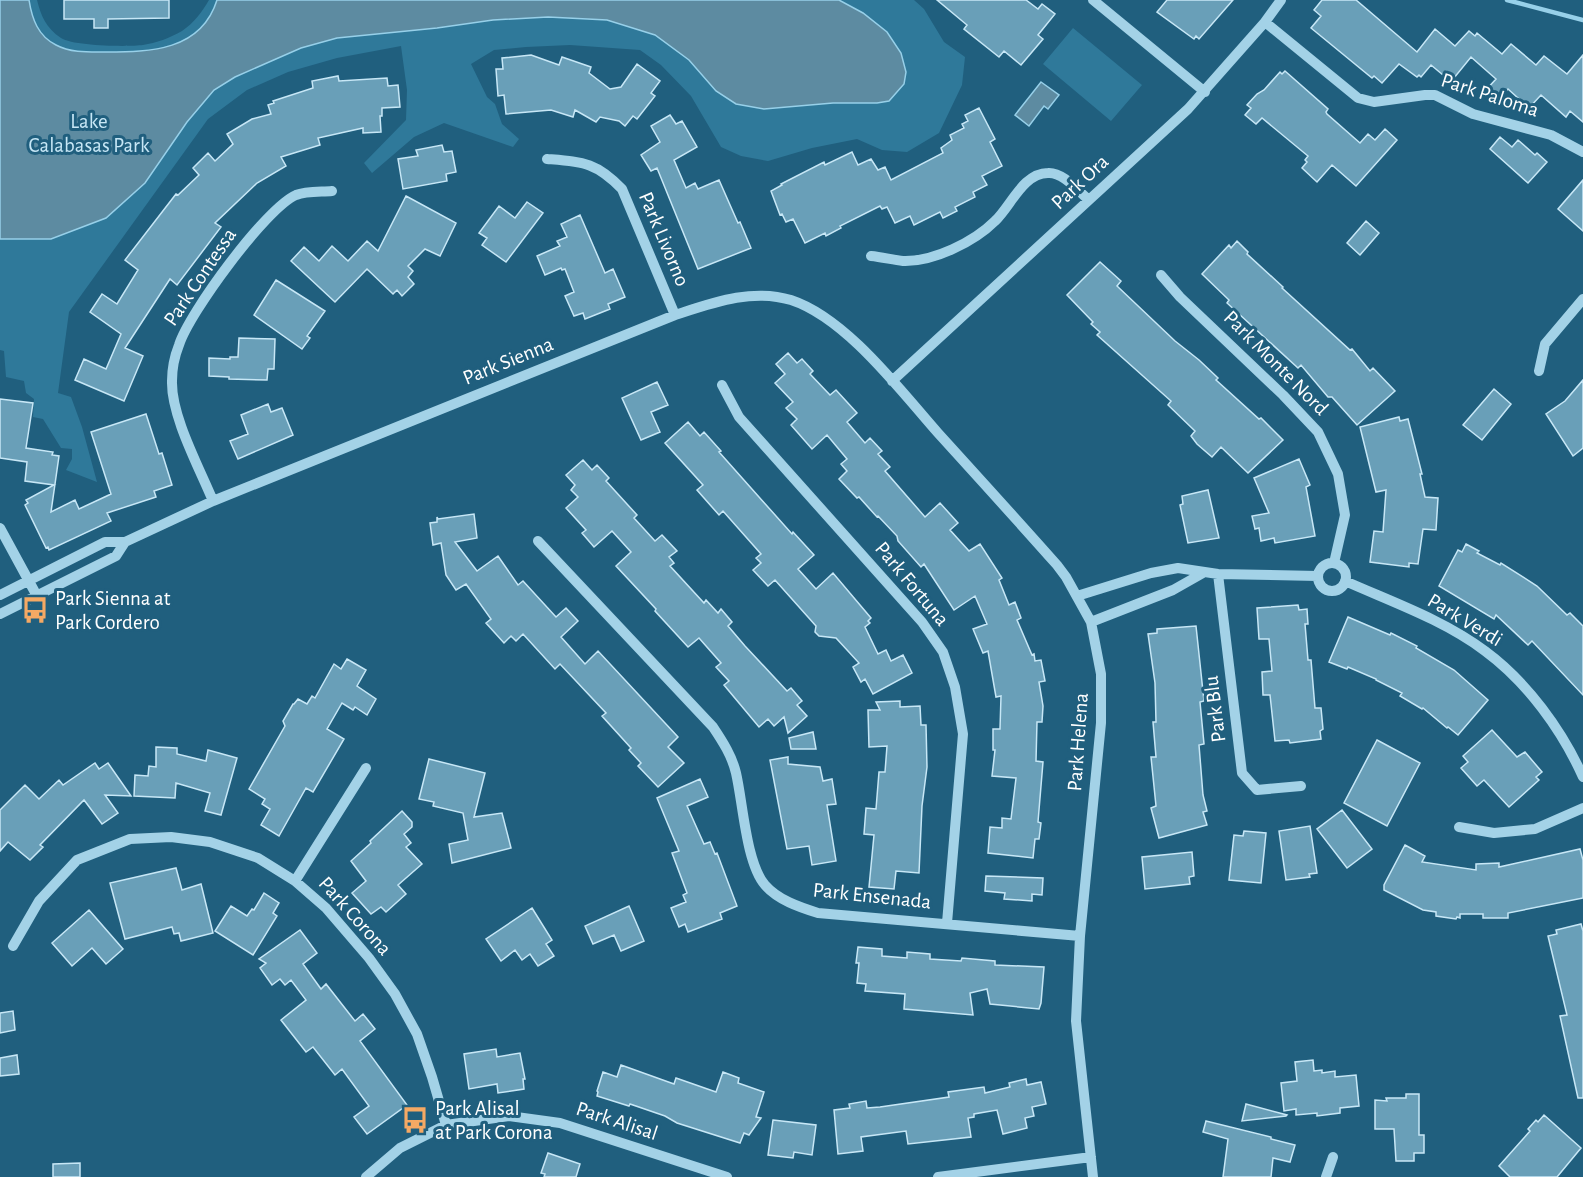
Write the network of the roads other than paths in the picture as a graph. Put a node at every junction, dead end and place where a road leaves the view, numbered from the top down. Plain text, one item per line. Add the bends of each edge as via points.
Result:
1 (1093, 0) edge
2 (1281, 0) edge
3 (1265, 22) junction
4 (1205, 92) junction
5 (1583, 152) edge
6 (548, 159) dead end
7 (332, 191) dead end
8 (1089, 200) junction
9 (871, 256) dead end
10 (1161, 275) dead end
11 (1583, 299) edge
12 (675, 315) junction
13 (1539, 371) dead end
14 (892, 381) junction
15 (722, 385) dead end
16 (213, 501) junction
17 (0, 528) edge
18 (538, 541) dead end
19 (125, 542) junction
20 (1334, 563) junction
21 (1203, 573) junction
22 (1218, 574) junction
23 (1318, 576) junction
24 (28, 580) junction
25 (1345, 581) junction
26 (0, 595) edge
27 (37, 596) junction
28 (1077, 596) junction
29 (0, 614) edge
30 (1091, 622) junction
31 (366, 768) dead end
32 (1583, 777) edge
33 (1301, 786) dead end
34 (1583, 808) edge
35 (1459, 827) dead end
36 (295, 881) junction
37 (946, 924) junction
38 (1080, 936) junction
39 (13, 946) dead end
40 (446, 1125) junction
41 (1091, 1157) junction
42 (1333, 1157) dead end
43 (366, 1177) edge
44 (727, 1177) edge
45 (938, 1177) edge
46 (1093, 1177) edge
47 (1326, 1177) edge

1 - 4 street
2 - 3 street, Park Ora
3 - 4 street, Park Ora
3 - 5 street, Park Paloma via 1358,98 1374,102 1435,95 1473,114 1551,135
4 - 8 street, Park Ora
6 - 12 street, Park Livorno via 585,162 607,173 622,189
7 - 16 street, Park Contessa via 297,194 276,208 248,239 193,316 179,344 172,381 177,414
8 - 9 street via 1066,179 1050,172 1037,174 995,221 943,254 904,261
8 - 14 street, Park Ora
10 - 20 street, Park Monte Nord via 1318,432 1338,474 1345,515
11 - 13 street via 1545,344
12 - 14 street, Park Sienna via 726,299 789,299 838,325
12 - 16 street, Park Sienna
14 - 28 street, Park Helena via 1057,565
15 - 37 street, Park Fortuna via 739,417 922,622 943,652 955,687 963,734
16 - 19 street, Park Sienna
17 - 24 street
18 - 37 street, Park Ensenada via 713,727 735,771 755,868 765,885 798,907 818,913
19 - 24 street, Park Sienna via 105,542
19 - 27 street, Park Sienna via 116,556
20 - 23 street via 1325,565
20 - 25 street via 1342,567
21 - 22 street
21 - 28 street via 1164,569
21 - 30 street via 1173,591
22 - 23 street
22 - 33 street, Park Blu via 1242,773 1257,790
23 - 25 street via 1320,584 1331,591
24 - 26 street, Park Sienna
24 - 27 street
25 - 32 street, Park Verdi via 1434,620 1484,650 1537,704 1572,751
27 - 29 street, Park Sienna
28 - 30 street, Park Helena
30 - 38 street, Park Helena via 1101,674 1101,723
31 - 36 street
34 - 35 street via 1535,829 1494,833
36 - 39 street, Park Corona via 258,858 210,842 171,837 130,839 77,860 39,901
36 - 40 street, Park Corona via 326,908 395,994 417,1034
37 - 38 street, Park Ensenada
38 - 41 street, Park Helena via 1076,1021
40 - 43 street, Park Alisal via 400,1148
40 - 44 street, Park Alisal via 508,1116 560,1123
41 - 45 street
41 - 46 street, Park Helena
42 - 47 street

